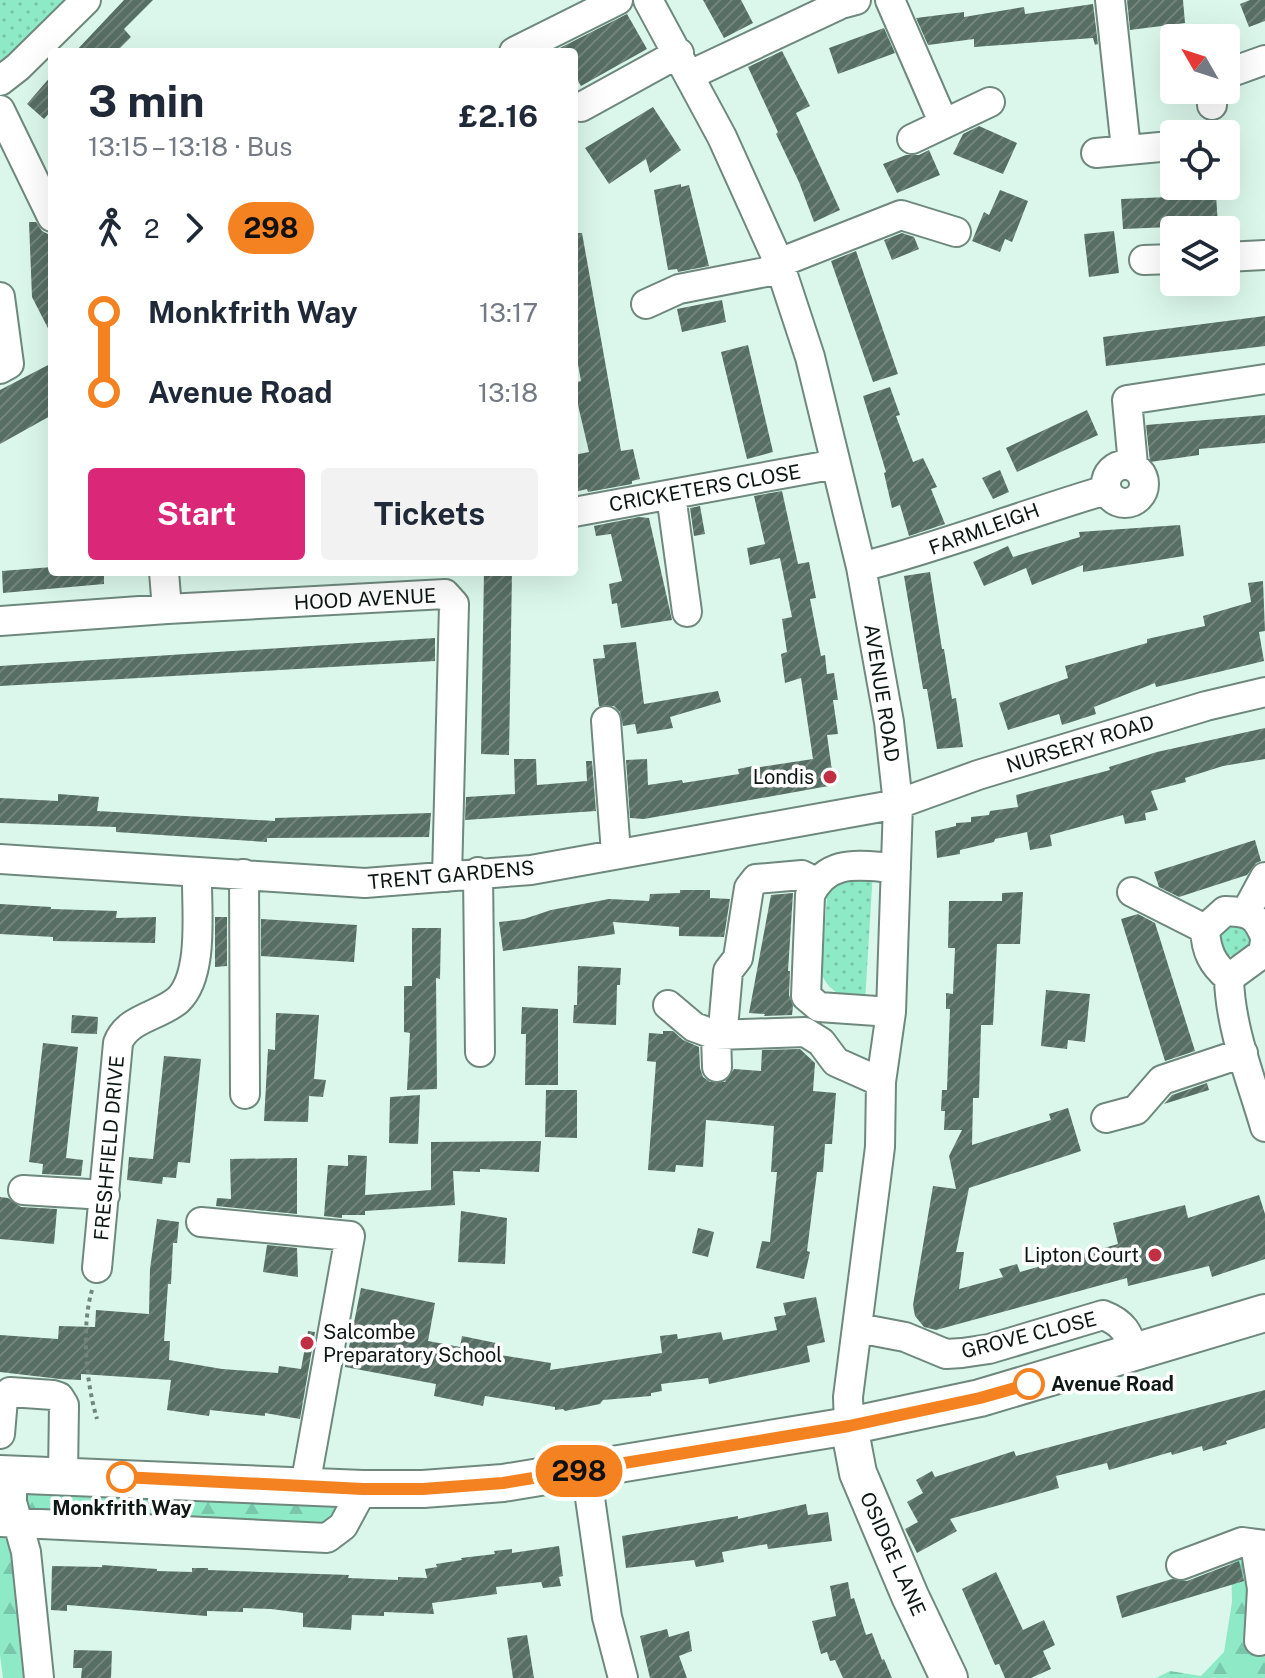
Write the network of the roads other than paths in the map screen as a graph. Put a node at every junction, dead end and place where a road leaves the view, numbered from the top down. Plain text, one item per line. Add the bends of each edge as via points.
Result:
1 (86, 0) edge
2 (618, 0) edge
3 (648, 0) edge
4 (856, 0) edge
5 (890, 0) edge
6 (1110, 0) edge
7 (522, 48) edge
8 (1265, 60) edge
9 (684, 64) junction
10 (1240, 69) edge
11 (0, 81) edge
12 (990, 102) dead end
13 (581, 107) dead end
14 (2, 121) edge
15 (944, 124) junction
16 (912, 139) dead end
17 (1160, 147) dead end
18 (1126, 149) junction
19 (1096, 153) dead end
20 (48, 209) edge
21 (956, 232) dead end
22 (1265, 255) edge
23 (1240, 256) edge
24 (1160, 259) edge
25 (1144, 260) dead end
26 (780, 266) junction
27 (0, 297) edge
28 (646, 304) dead end
29 (4, 367) edge
30 (1265, 379) edge
31 (836, 464) junction
32 (671, 495) junction
33 (578, 511) edge
34 (861, 567) junction
35 (164, 576) edge
36 (167, 609) junction
37 (687, 612) dead end
38 (0, 621) edge
39 (1265, 692) edge
40 (606, 721) dead end
41 (898, 804) junction
42 (616, 853) junction
43 (0, 859) edge
44 (896, 868) junction
45 (197, 872) junction
46 (478, 872) junction
47 (244, 874) junction
48 (447, 877) junction
49 (1265, 877) edge
50 (816, 882) junction
51 (1132, 892) dead end
52 (1246, 912) junction
53 (1205, 929) junction
54 (1265, 947) edge
55 (1229, 978) junction
56 (668, 1005) dead end
57 (891, 1012) junction
58 (720, 1026) junction
59 (480, 1052) dead end
60 (1252, 1065) edge
61 (717, 1067) dead end
62 (881, 1082) junction
63 (245, 1094) dead end
64 (1106, 1118) dead end
65 (1265, 1127) edge
66 (23, 1190) dead end
67 (105, 1195) junction
68 (201, 1222) dead end
69 (97, 1268) road end
70 (1265, 1313) edge
71 (858, 1328) junction
72 (1135, 1353) junction
73 (849, 1426) junction
74 (0, 1434) edge
75 (586, 1470) junction
76 (6, 1474) edge
77 (63, 1475) junction
78 (305, 1486) junction
79 (363, 1489) junction
80 (9, 1523) edge
81 (1260, 1544) edge
82 (1181, 1565) dead end
83 (1259, 1641) dead end
84 (39, 1678) edge
85 (623, 1678) edge
86 (949, 1678) edge

1 - 11 street
2 - 7 street
3 - 9 street, AVENUE ROAD
4 - 9 street
5 - 15 street
6 - 18 street
8 - 10 street
9 - 13 street
9 - 26 street, AVENUE ROAD
12 - 15 street
14 - 20 street
15 - 16 street
17 - 18 street
18 - 19 street
21 - 26 street via 901,215
22 - 23 street
24 - 25 street
26 - 28 street via 679,289
26 - 31 street, AVENUE ROAD via 810,357
27 - 29 street
30 - 34 street, FARMLEIGH via 1127,400 1133,465 1118,464 1108,475 1106,490
31 - 32 street, CRICKETERS CLOSE
31 - 34 street, AVENUE ROAD
32 - 33 street, CRICKETERS CLOSE
32 - 37 street
34 - 41 street, AVENUE ROAD
35 - 36 street
36 - 38 street, HOOD AVENUE
36 - 48 street, HOOD AVENUE via 445,594 454,604
39 - 41 street, NURSERY ROAD via 978,775
40 - 42 street
41 - 42 street, TRENT GARDENS
41 - 44 street, AVENUE ROAD
42 - 46 street, TRENT GARDENS via 531,870
43 - 45 street, TRENT GARDENS
44 - 50 street via 844,865
44 - 57 street, AVENUE ROAD
45 - 47 street, TRENT GARDENS
45 - 67 street, FRESHFIELD DRIVE via 196,957 190,980 179,999 128,1028 118,1043
46 - 48 street, TRENT GARDENS
46 - 59 street
47 - 48 street, TRENT GARDENS via 365,883
47 - 63 street
49 - 52 street
50 - 57 street via 810,895 806,996 819,1007
50 - 58 street via 802,875 756,879 749,888
51 - 53 street
52 - 53 street via 1225,911
52 - 54 street via 1259,923
53 - 55 street via 1210,957
54 - 55 street
55 - 60 street via 1229,997
56 - 58 street via 694,1027
57 - 62 street, AVENUE ROAD
58 - 61 street
58 - 62 street via 805,1032 836,1062
60 - 64 street via 1162,1080 1136,1110
60 - 65 street
62 - 71 street, AVENUE ROAD via 880,1147
66 - 67 street
67 - 69 street, FRESHFIELD DRIVE
68 - 78 street via 350,1236
70 - 72 main road
71 - 72 street, GROVE CLOSE via 905,1337 946,1354 989,1349 1103,1315 1118,1321
71 - 73 street, AVENUE ROAD
72 - 73 main road via 980,1398
73 - 75 main road
73 - 86 main road, OSIDGE LANE via 858,1473
74 - 77 street via 3,1399 10,1392 59,1397 64,1405
75 - 79 main road via 503,1483
75 - 85 street via 607,1617
76 - 77 main road
76 - 80 street via 12,1502
77 - 78 main road
78 - 79 main road
79 - 80 street via 343,1526 327,1538
80 - 84 street via 26,1552
81 - 82 street via 1242,1542
81 - 83 street

